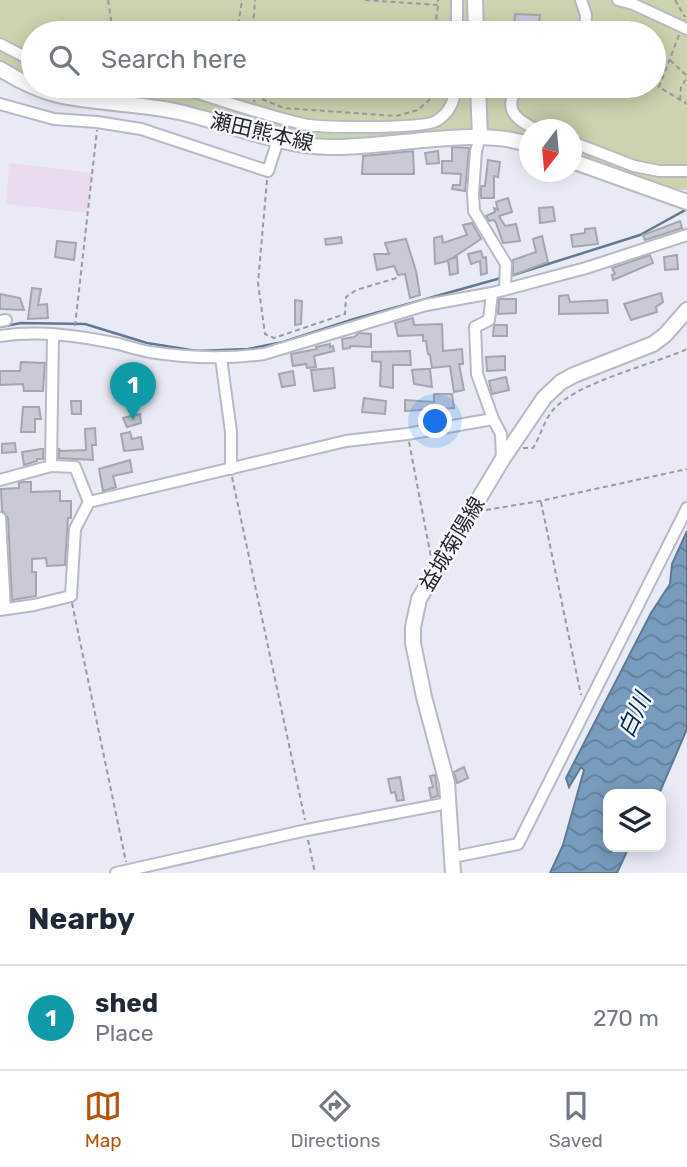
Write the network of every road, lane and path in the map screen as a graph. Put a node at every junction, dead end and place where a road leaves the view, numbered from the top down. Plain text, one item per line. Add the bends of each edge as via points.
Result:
1 (108, 0) edge
2 (242, 0) edge
3 (255, 0) edge
4 (365, 0) edge
5 (438, 0) edge
6 (457, 0) edge
7 (475, 0) edge
8 (581, 0) edge
9 (618, 0) edge
10 (675, 0) edge
11 (438, 5) junction
12 (111, 21) edge
13 (239, 21) edge
14 (251, 21) edge
15 (436, 21) edge
16 (457, 21) edge
17 (476, 21) edge
18 (586, 21) edge
19 (684, 28) edge
20 (0, 44) edge
21 (21, 55) edge
22 (669, 59) junction
23 (666, 67) edge
24 (0, 69) edge
25 (687, 77) edge
26 (21, 81) edge
27 (666, 91) edge
28 (83, 98) edge
29 (216, 98) edge
30 (252, 98) edge
31 (262, 98) edge
32 (432, 98) edge
33 (454, 98) edge
34 (478, 98) edge
35 (513, 98) edge
36 (680, 100) junction
37 (0, 104) edge
38 (687, 104) edge
39 (262, 111) junction
40 (519, 120) edge
41 (97, 122) junction
42 (480, 137) junction
43 (278, 140) junction
44 (519, 142) edge
45 (582, 146) edge
46 (582, 165) edge
47 (268, 171) junction
48 (687, 171) edge
49 (687, 202) edge
50 (687, 235) edge
51 (400, 277) dead end
52 (505, 288) junction
53 (492, 293) junction
54 (687, 310) edge
55 (66, 327) dead end
56 (53, 334) junction
57 (0, 336) edge
58 (687, 349) edge
59 (221, 358) junction
60 (493, 419) junction
61 (407, 434) junction
62 (513, 443) junction
63 (502, 460) junction
64 (51, 466) junction
65 (231, 469) junction
66 (687, 469) edge
67 (0, 480) edge
68 (540, 501) junction
69 (89, 502) junction
70 (687, 508) edge
71 (472, 512) junction
72 (0, 518) edge
73 (434, 571) junction
74 (71, 596) junction
75 (2, 610) edge
76 (585, 711) junction
77 (448, 803) junction
78 (307, 830) junction
79 (453, 857) junction
80 (128, 870) junction
81 (116, 873) edge
82 (315, 873) edge
83 (453, 873) edge

1 - 12 path
2 - 13 path
3 - 14 path
4 - 11 path
5 - 11 path
6 - 16 street
7 - 17 main road
8 - 18 street
9 - 19 street
10 - 19 path via 685,14
11 - 15 path
19 - 22 path
20 - 21 street
22 - 23 path
22 - 25 path
24 - 26 main road, 瀬田熊本線
25 - 36 path
27 - 36 path
28 - 43 main road, 瀬田熊本線 via 161,108
29 - 39 street
30 - 39 path
31 - 32 path via 284,108 396,116 418,110
33 - 39 street via 448,113 433,123 409,126 305,124
34 - 42 main road
35 - 40 street via 512,110
36 - 38 path
37 - 41 street via 54,119
41 - 47 street via 141,129
41 - 55 path via 75,327
42 - 43 main road, 瀬田熊本線 via 329,147
42 - 44 main road, 瀬田熊本線
42 - 52 street via 474,211 506,264
43 - 47 street
45 - 48 street via 659,172
46 - 49 main road
47 - 51 path via 258,283 268,337 345,314 346,297 356,290
50 - 52 street
52 - 53 street
53 - 59 street via 426,305 264,354
53 - 60 street via 489,320 475,327 477,374
54 - 62 main road, 益城菊陽線 via 653,344 561,382
56 - 57 street
56 - 59 street via 148,352
56 - 64 street
58 - 62 path via 570,396 545,420 533,448
59 - 65 street
60 - 61 street
60 - 63 street via 501,434
61 - 65 street via 346,441
61 - 73 path
62 - 63 main road, 益城菊陽線
63 - 71 main road, 益城菊陽線
64 - 67 street
64 - 69 street via 75,467
65 - 69 street
65 - 78 path
66 - 68 path
68 - 71 path
68 - 76 path
69 - 74 street via 75,528
70 - 76 street
71 - 73 main road, 益城菊陽線
72 - 75 street
73 - 77 main road, 益城菊陽線 via 419,599 413,643
74 - 75 street
74 - 80 path
76 - 79 street via 519,844
77 - 78 street
77 - 79 main road, 益城菊陽線
78 - 80 street
78 - 82 path
79 - 83 main road, 益城菊陽線
80 - 81 street

